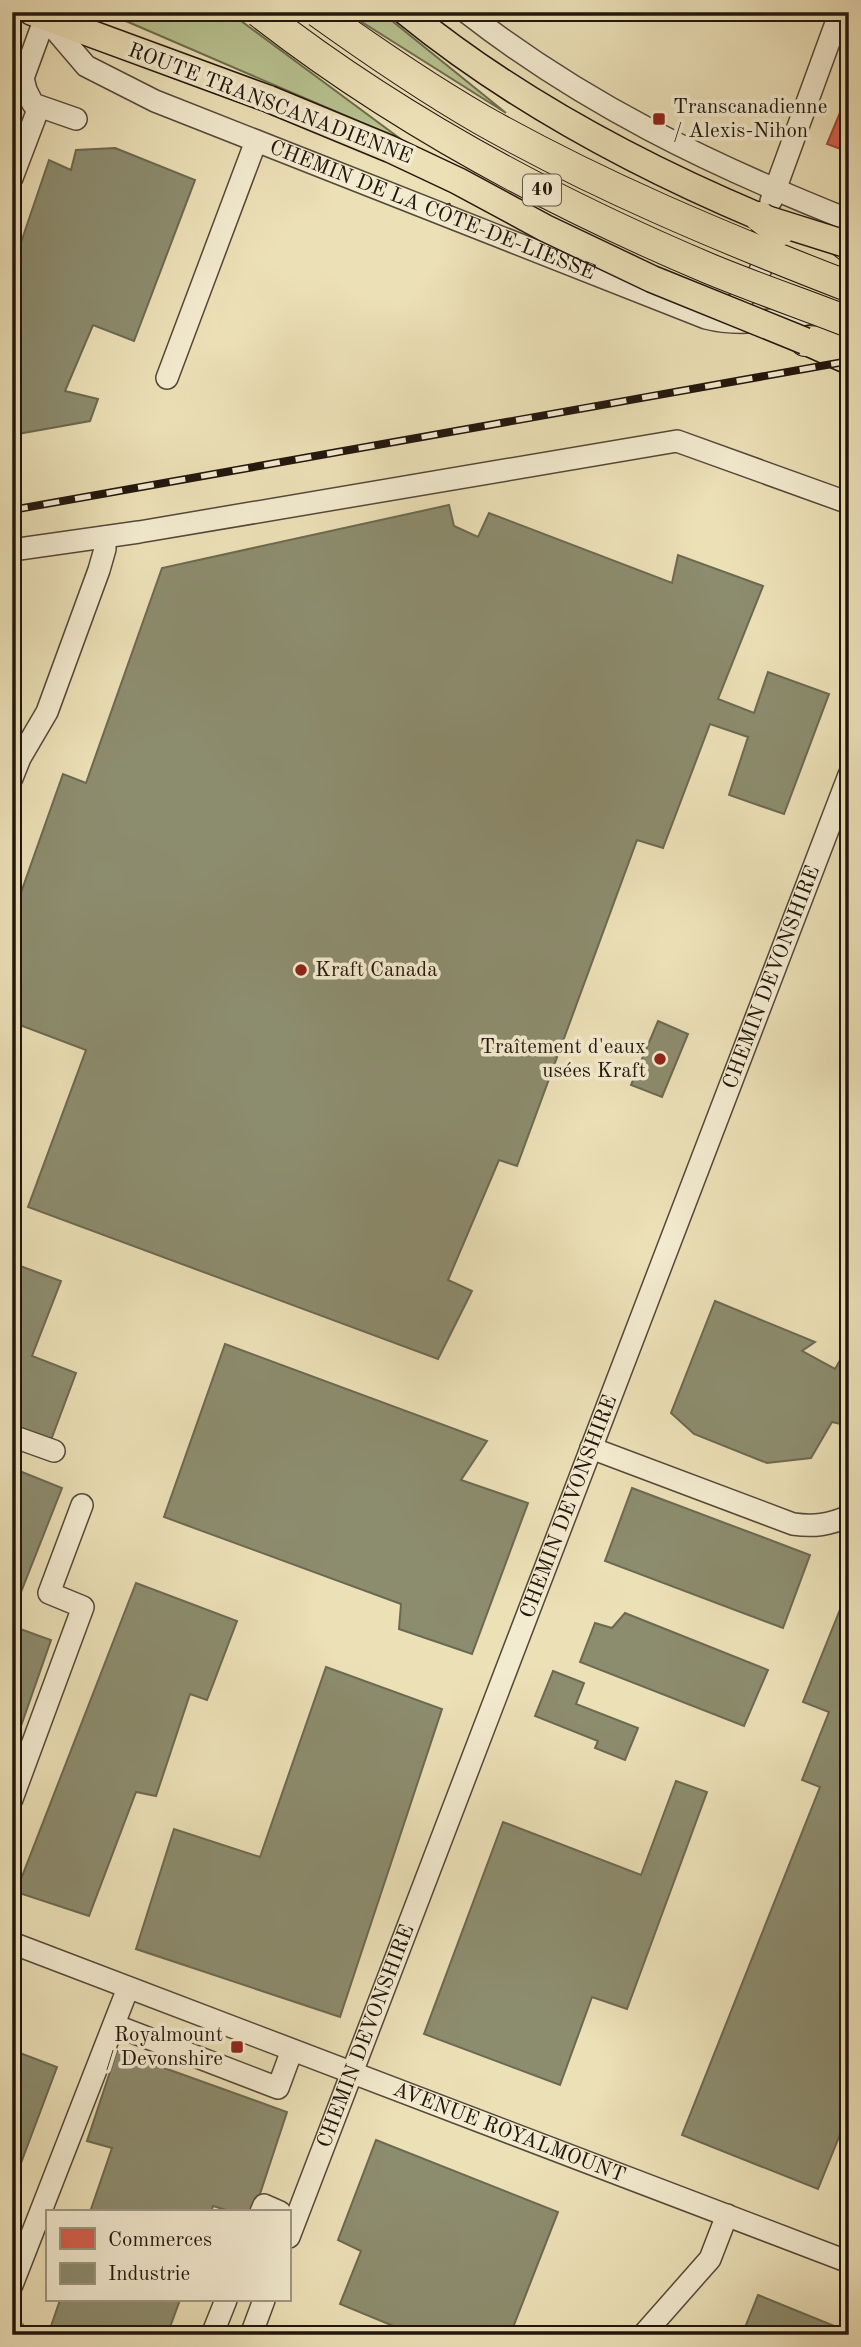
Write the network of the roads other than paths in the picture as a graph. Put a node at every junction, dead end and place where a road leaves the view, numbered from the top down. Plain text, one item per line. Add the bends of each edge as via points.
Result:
1 (259, 12) edge
2 (318, 12) edge
3 (406, 12) edge
4 (466, 12) edge
5 (840, 12) edge
6 (39, 15) edge
7 (39, 107) junction
8 (76, 119) dead end
9 (256, 141) junction
10 (12, 178) edge
11 (774, 189) junction
12 (760, 217) junction
13 (849, 219) edge
14 (849, 245) edge
15 (848, 293) edge
16 (706, 318) junction
17 (849, 322) edge
18 (805, 341) junction
19 (849, 342) edge
20 (849, 360) edge
21 (167, 378) dead end
22 (849, 503) edge
23 (105, 537) junction
24 (12, 550) edge
25 (849, 775) edge
26 (12, 778) edge
27 (12, 1436) edge
28 (592, 1448) junction
29 (54, 1451) dead end
30 (82, 1505) dead end
31 (849, 1516) edge
32 (12, 1800) edge
33 (12, 1943) edge
34 (128, 1988) junction
35 (114, 2025) junction
36 (292, 2050) junction
37 (352, 2072) junction
38 (727, 2215) junction
39 (290, 2216) edge
40 (849, 2262) edge
41 (12, 2285) edge
42 (225, 2302) edge
43 (263, 2302) edge
44 (212, 2335) edge
45 (251, 2335) edge
46 (643, 2335) edge

1 - 17 highway, 40, bridge via 378,96 522,181 677,255
2 - 15 highway, 40, bridge via 437,93 578,170
3 - 12 main road via 463,57 559,118 673,179
4 - 11 street via 604,105 678,146
5 - 11 street
6 - 7 street via 23,78 33,104
6 - 9 street, CHEMIN DE LA CÔTE-DE-LIESSE via 86,66 155,101
6 - 18 main road, ROUTE TRANSCANADIENNE, bridge via 269,99 390,149 652,279
7 - 8 street
7 - 10 street
9 - 16 street, CHEMIN DE LA CÔTE-DE-LIESSE
9 - 21 street
11 - 13 street
11 - 16 street via 769,240 759,275 734,307
12 - 14 main road, bridge
12 - 15 highway, bridge
15 - 16 street, CHEMIN DE LA CÔTE-DE-LIESSE via 740,324
18 - 19 highway
18 - 20 main road, ROUTE TRANSCANADIENNE
22 - 23 street via 677,441
23 - 24 street
23 - 26 street via 103,558 47,712
25 - 28 street, CHEMIN DEVONSHIRE
27 - 29 street
28 - 31 street via 793,1524 816,1527
28 - 37 street, CHEMIN DEVONSHIRE
30 - 32 street via 49,1593 83,1607
33 - 34 street, AVENUE ROYALMOUNT
34 - 35 street
34 - 36 street, AVENUE ROYALMOUNT
35 - 36 street via 278,2088
35 - 41 street
36 - 37 street, AVENUE ROYALMOUNT
37 - 38 street, AVENUE ROYALMOUNT
37 - 39 street, CHEMIN DEVONSHIRE
38 - 40 street, AVENUE ROYALMOUNT
38 - 46 street via 710,2259
42 - 44 street
43 - 45 street

